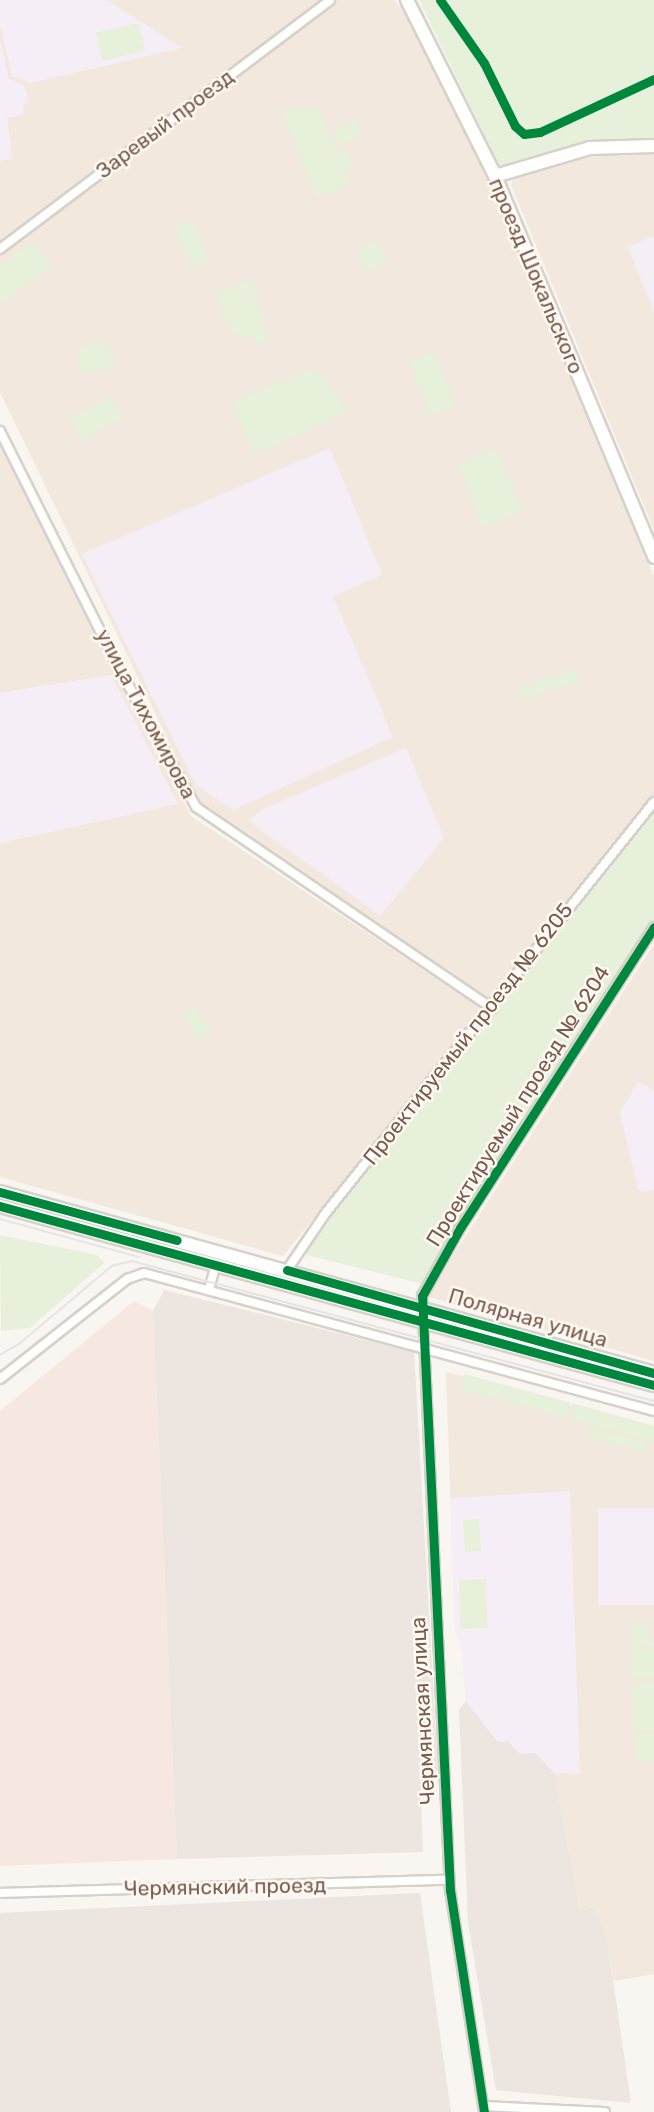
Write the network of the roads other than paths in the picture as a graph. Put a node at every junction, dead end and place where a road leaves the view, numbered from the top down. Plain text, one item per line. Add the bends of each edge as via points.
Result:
1 (330, 0) edge
2 (407, 0) edge
3 (654, 146) edge
4 (495, 176) junction
5 (0, 249) edge
6 (0, 431) edge
7 (654, 557) edge
8 (654, 802) edge
9 (654, 927) edge
10 (492, 1008) junction
11 (0, 1192) edge
12 (0, 1206) edge
13 (216, 1264) junction
14 (287, 1270) junction
15 (210, 1289) junction
16 (421, 1306) junction
17 (422, 1320) junction
18 (422, 1348) junction
19 (654, 1372) edge
20 (0, 1379) edge
21 (654, 1385) edge
22 (654, 1411) edge
23 (449, 1880) junction
24 (0, 1893) edge
25 (484, 2109) edge
26 (604, 2112) edge

1 - 5 street, Заревый проезд
2 - 4 main road, проезд Шокальского
3 - 4 main road via 590,148
4 - 7 main road, проезд Шокальского
6 - 10 street, улица Тихомирова via 116,663 196,807
8 - 10 street, Проектируемый проезд № 6205
9 - 16 street, Проектируемый проезд № 6204 via 460,1228 424,1290
10 - 14 street, Проектируемый проезд № 6205 via 325,1214
11 - 14 main road, Полярная улица
12 - 13 main road, Полярная улица
13 - 15 street
13 - 17 main road, Полярная улица
14 - 16 main road, Полярная улица
15 - 18 street
15 - 20 street via 144,1273 127,1279
16 - 17 street, Чермянская улица
16 - 19 main road, Полярная улица
17 - 18 street, Чермянская улица
17 - 21 main road, Полярная улица
18 - 22 street
18 - 23 street, Чермянская улица
23 - 24 street, Чермянский проезд
23 - 25 street, Чермянская улица
25 - 26 street

